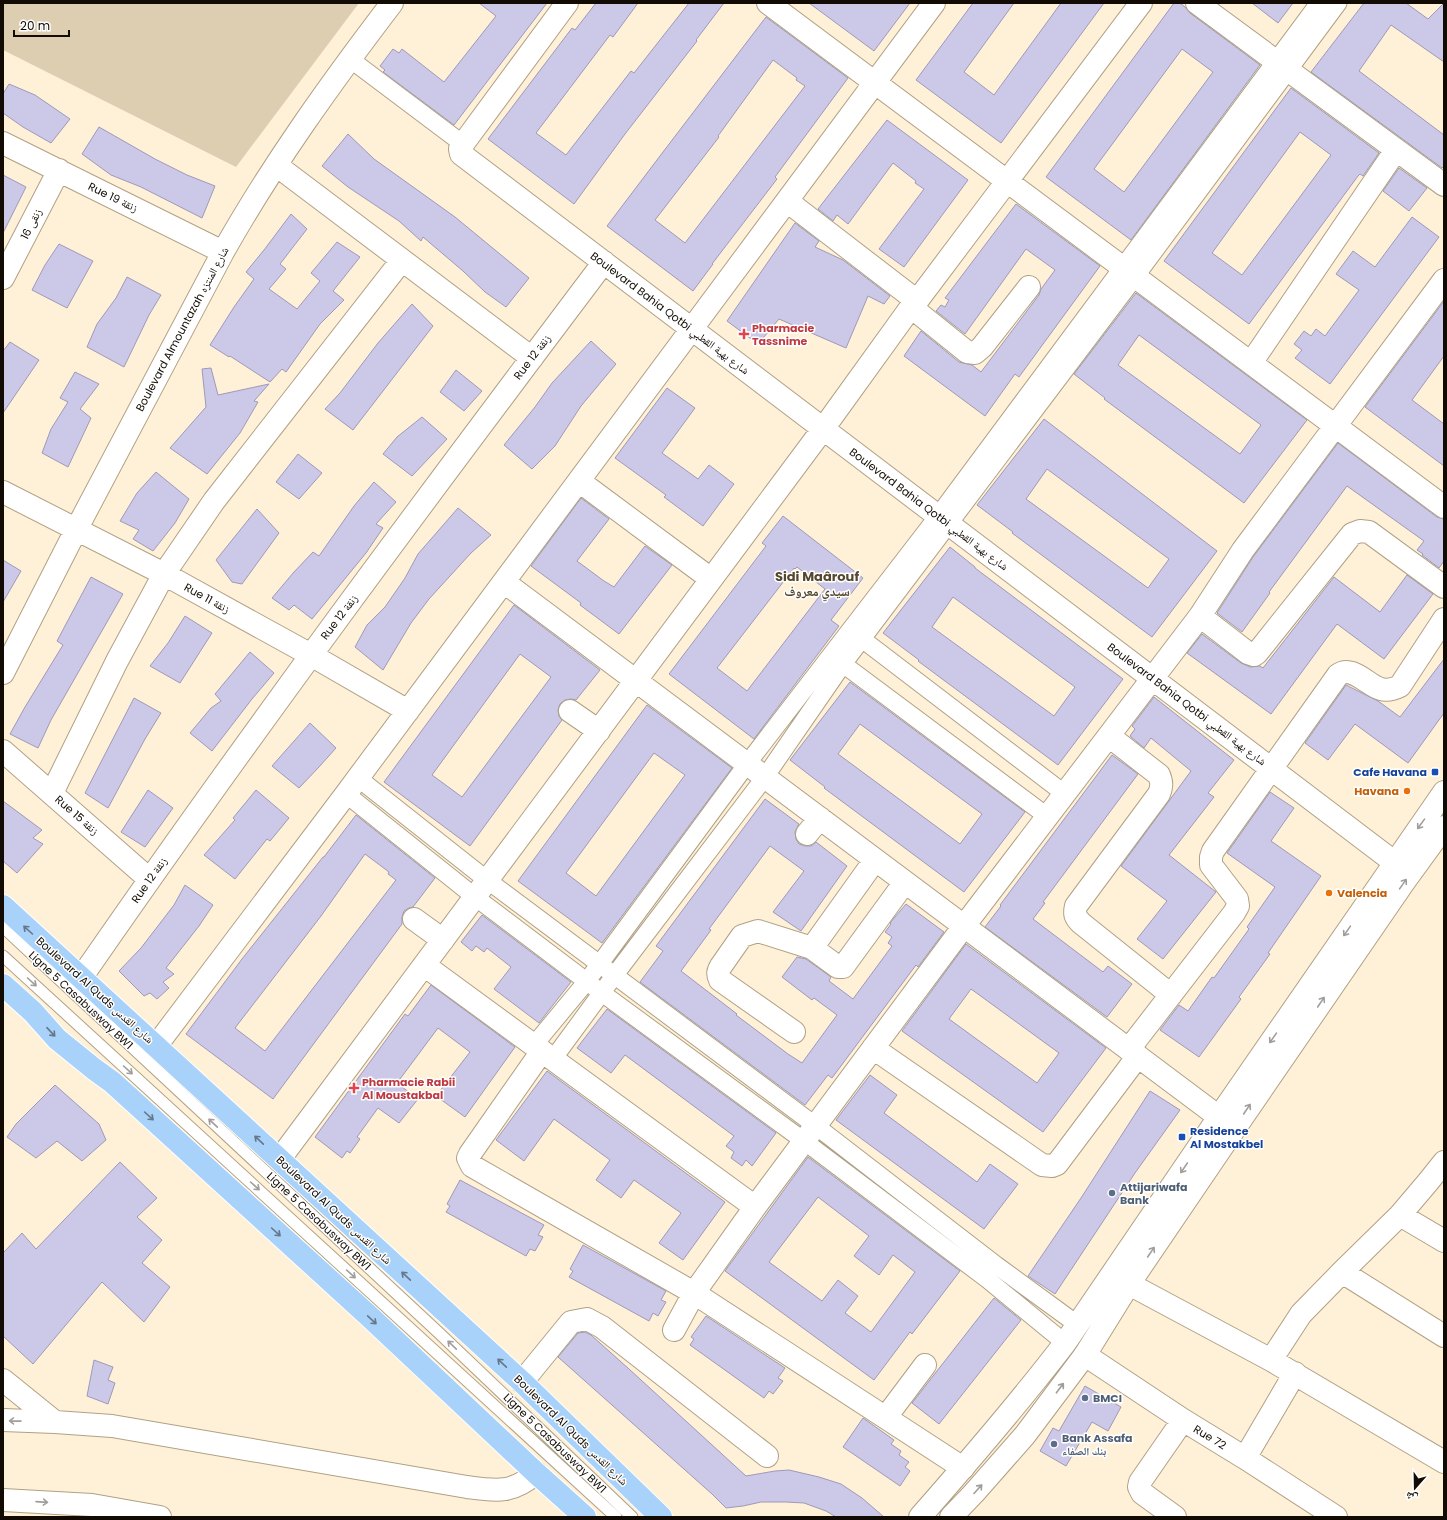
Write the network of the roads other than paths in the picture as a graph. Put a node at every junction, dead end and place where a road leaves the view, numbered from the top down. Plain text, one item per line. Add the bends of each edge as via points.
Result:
1 (392, 3) edge
2 (567, 3) edge
3 (768, 3) edge
4 (934, 3) edge
5 (1141, 3) edge
6 (1197, 3) edge
7 (1319, 3) edge
8 (1338, 3) edge
9 (350, 59) junction
10 (1282, 66) junction
11 (875, 82) junction
12 (3, 143) edge
13 (463, 150) junction
14 (1396, 150) junction
15 (276, 164) junction
16 (58, 170) junction
17 (1007, 181) junction
18 (1444, 186) edge
19 (787, 201) junction
20 (223, 252) junction
21 (402, 260) junction
22 (617, 266) junction
23 (1128, 272) junction
24 (3, 278) edge
25 (1444, 280) edge
26 (1029, 287) dead end
27 (914, 304) junction
28 (692, 329) junction
29 (532, 358) junction
30 (1251, 364) junction
31 (1336, 426) junction
32 (823, 429) junction
33 (579, 481) junction
34 (3, 492) edge
35 (1444, 507) edge
36 (943, 520) junction
37 (76, 530) junction
38 (164, 574) junction
39 (711, 579) junction
40 (504, 582) junction
41 (1444, 587) edge
42 (1200, 616) junction
43 (1444, 619) edge
44 (862, 639) junction
45 (311, 655) junction
46 (843, 664) junction
47 (3, 673) edge
48 (1152, 678) junction
49 (636, 681) junction
50 (408, 711) junction
51 (570, 711) dead end
52 (599, 731) junction
53 (1109, 736) junction
54 (3, 751) edge
55 (747, 764) junction
56 (1272, 769) junction
57 (765, 777) junction
58 (352, 786) junction
59 (1444, 792) edge
60 (52, 793) junction
61 (1065, 794) junction
62 (1048, 817) junction
63 (1444, 827) edge
64 (875, 860) junction
65 (1394, 862) junction
66 (149, 879) junction
67 (905, 882) junction
68 (481, 889) junction
69 (3, 906) edge
70 (414, 919) dead end
71 (964, 926) junction
72 (3, 927) edge
73 (443, 940) junction
74 (812, 948) junction
75 (3, 956) edge
76 (424, 965) junction
77 (599, 965) junction
78 (614, 976) junction
79 (81, 978) junction
80 (587, 981) junction
81 (3, 985) edge
82 (602, 993) junction
83 (1171, 995) junction
84 (794, 1032) dead end
85 (156, 1046) junction
86 (873, 1048) junction
87 (543, 1052) junction
88 (1134, 1053) junction
89 (1219, 1117) junction
90 (810, 1133) junction
91 (279, 1160) junction
92 (1444, 1162) edge
93 (755, 1207) junction
94 (1400, 1215) junction
95 (1444, 1241) edge
96 (1342, 1272) junction
97 (1129, 1284) junction
98 (694, 1293) junction
99 (1078, 1326) junction
100 (674, 1330) dead end
101 (1444, 1336) edge
102 (1065, 1343) junction
103 (1085, 1355) junction
104 (1271, 1360) junction
105 (925, 1365) dead end
106 (1295, 1373) junction
107 (3, 1380) edge
108 (522, 1382) junction
109 (886, 1417) junction
110 (3, 1420) edge
111 (1183, 1420) junction
112 (55, 1422) junction
113 (767, 1456) dead end
114 (1245, 1458) junction
115 (1444, 1462) edge
116 (963, 1468) junction
117 (536, 1473) junction
118 (3, 1500) edge
119 (160, 1517) edge
120 (585, 1517) edge
121 (616, 1517) edge
122 (632, 1517) edge
123 (661, 1517) edge
124 (920, 1517) edge
125 (951, 1517) edge
126 (1175, 1517) edge
127 (1336, 1517) edge

1 - 9 street, Boulevard Almountazah شارع المنتزه
2 - 13 street
3 - 11 street
4 - 11 street
5 - 17 street
6 - 10 street
7 - 10 street
8 - 10 street
9 - 13 street
9 - 15 street, Boulevard Almountazah شارع المنتزه
10 - 14 street
10 - 23 street
11 - 17 street
11 - 19 street
12 - 16 street, Rue 19 زنقة
13 - 22 street, Boulevard Bahia Qotbi شارع بهية القطبي
14 - 18 street
14 - 30 street
15 - 20 street, Boulevard Almountazah شارع المنتزه
15 - 21 street
16 - 20 street, Rue 19 زنقة
16 - 24 street, زنقى 16
17 - 23 street
17 - 27 street
19 - 27 street
19 - 28 street
20 - 37 street, Boulevard Almountazah شارع المنتزه
21 - 29 street
21 - 38 street via 214,501
22 - 28 street, Boulevard Bahia Qotbi شارع بهية القطبي
22 - 29 street, Rue 12 زنقة
23 - 30 street
23 - 36 street
25 - 31 street
26 - 27 street via 975,353 967,352
27 - 32 street
28 - 32 street, Boulevard Bahia Qotbi شارع بهية القطبي
28 - 33 street
29 - 45 street, Rue 12 زنقة
30 - 31 street
31 - 35 street
31 - 42 street via 1243,550
32 - 36 street, Boulevard Bahia Qotbi شارع بهية القطبي
32 - 39 street
33 - 39 street
33 - 40 street
34 - 37 street, Rue 11 زنقة
36 - 44 street
36 - 48 street, Boulevard Bahia Qotbi شارع بهية القطبي via 988,543
36 - 55 street
37 - 38 street, Rue 11 زنقة
37 - 47 street, Boulevard Almountazah شارع المنتزه
38 - 45 street, Rue 11 زنقة
38 - 60 street via 117,661
39 - 49 street
40 - 49 street
40 - 50 street
41 - 42 street via 1369,532 1360,531 1352,534 1258,653 1248,653
42 - 48 street
43 - 56 street via 1400,686 1381,690 1352,673 1346,671 1338,675
44 - 46 street
44 - 61 street
45 - 50 street, Rue 11 زنقة
45 - 66 street, Rue 12 زنقة
46 - 57 street
46 - 62 street
48 - 53 street
48 - 56 street, Boulevard Bahia Qotbi شارع بهية القطبي
49 - 52 street
49 - 55 street via 693,732
50 - 58 street
51 - 52 street
52 - 68 street
53 - 61 street
53 - 83 street via 1159,775 1161,788 1076,906 1074,913 1080,923
54 - 60 street, Rue 15 زنقة
55 - 57 street
55 - 77 street
56 - 65 street, Boulevard Bahia Qotbi شارع بهية القطبي
56 - 83 street via 1211,857 1212,865 1237,899 1238,906
57 - 64 street via 813,826
57 - 78 street
58 - 68 street
58 - 85 street
59 -> 65 street
60 - 66 street, Rue 15 زنقة
61 - 62 street
62 - 71 street
97 -> 63 street
64 - 67 street
64 - 74 street
65 -> 89 street
66 - 79 street, Rue 12 زنقة
67 - 71 street
67 - 74 street via 843,967 838,967
68 - 73 street
68 - 77 street
68 - 80 street
79 -> 69 main road, Boulevard Al Quds شارع القدس
70 - 73 street
71 - 86 street
71 - 88 street
122 -> 72 lane, Ligne 5 Casabusway BW1 via 439,1333
73 - 76 street
74 - 84 street via 758,931 750,932 742,936 718,970 717,976 720,980
75 -> 121 lane, Ligne 5 Casabusway BW1
76 - 87 street
76 - 91 street
77 - 78 street
77 - 80 street
78 - 82 street
78 - 90 street
79 - 85 main road, Boulevard Al Quds شارع القدس
80 - 82 street
80 - 87 street
81 -> 117 main road via 33,1012 57,1039 133,1101
82 - 87 street
82 - 90 street
83 - 88 street
91 -> 85 main road, Boulevard Al Quds شارع القدس
86 - 88 street via 1047,1167 1057,1164
86 - 90 street
87 - 93 street
87 - 98 street via 470,1154 468,1158 472,1166
88 - 89 street
89 -> 99 street
90 - 93 street
90 - 99 street via 990,1260
90 - 102 street
108 -> 91 main road, Boulevard Al Quds شارع القدس
92 - 94 street
93 - 98 street
94 - 95 street
94 - 96 street
96 - 101 street
96 - 104 street via 1301,1314
97 - 103 street
97 - 104 street
98 - 100 street
98 - 109 street
99 - 102 street
102 - 116 street
103 - 111 street, Rue 72
125 -> 103 street via 1025,1435
104 - 106 street
105 - 109 street
106 - 114 street
106 - 115 street
107 - 112 street
108 - 113 street via 571,1322 587,1318
108 - 123 main road, Boulevard Al Quds شارع القدس
109 - 116 street
112 -> 110 street
111 - 114 street, Rue 72
111 - 126 street via 1139,1487 1142,1493
112 - 117 street via 112,1426 493,1491 518,1486
114 - 127 street, Rue 72
116 - 124 street
117 - 120 main road
118 -> 119 street via 92,1505

